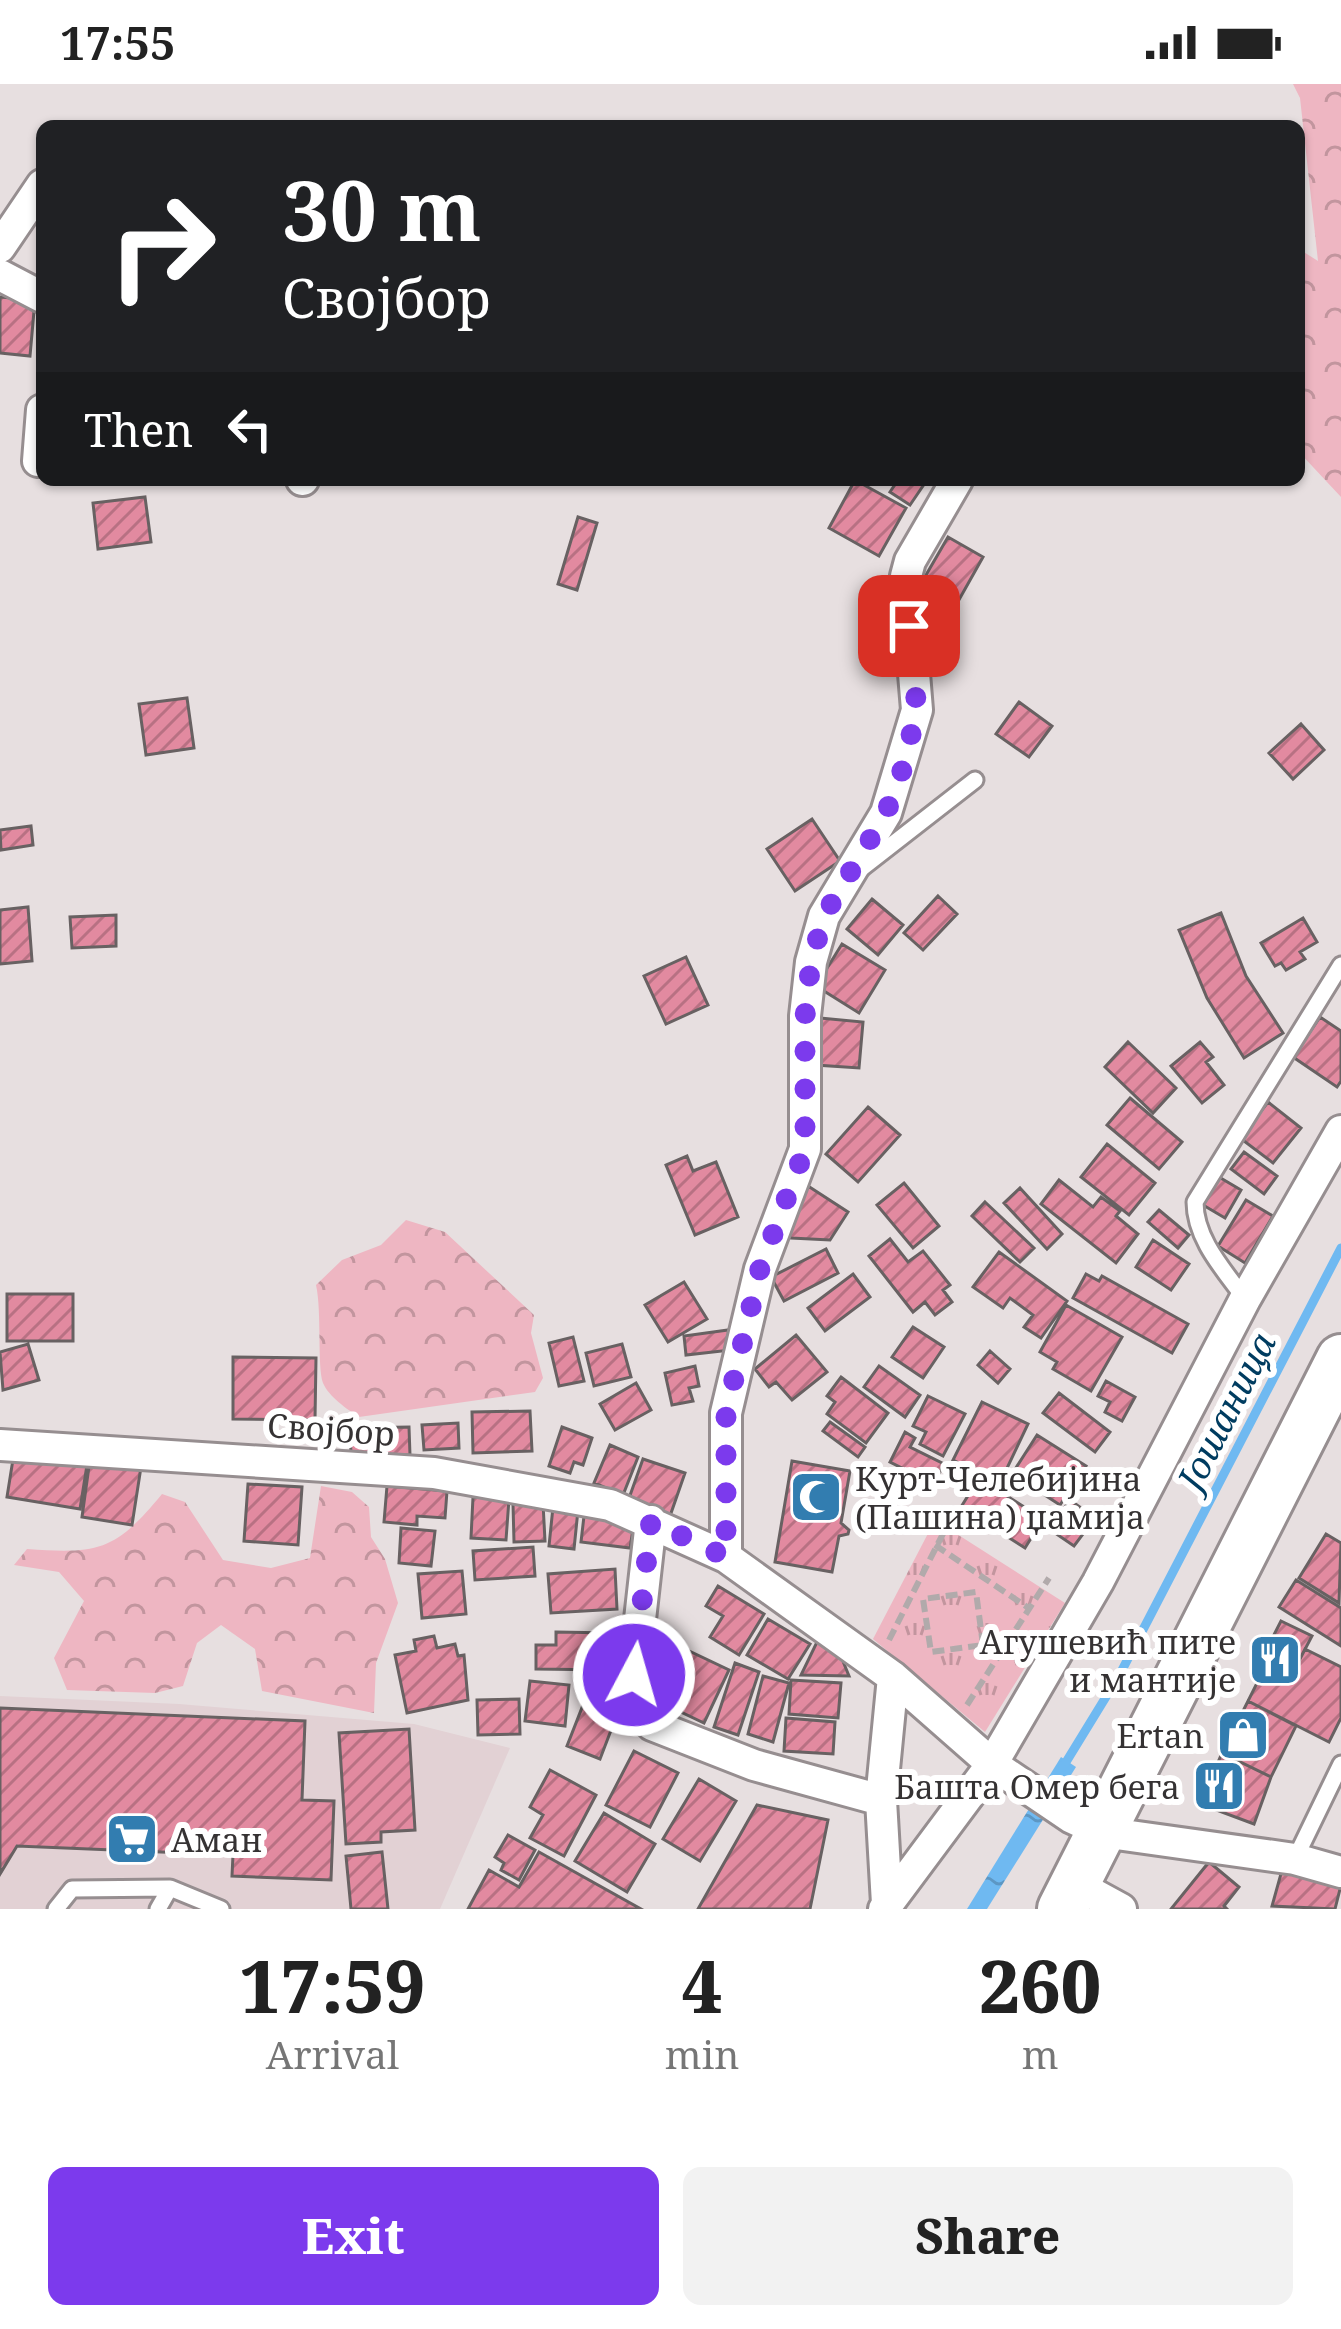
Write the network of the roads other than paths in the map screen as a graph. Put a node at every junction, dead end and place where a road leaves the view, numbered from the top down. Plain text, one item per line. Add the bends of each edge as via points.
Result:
1 (36, 193) edge
2 (0, 247) edge
3 (0, 275) edge
4 (36, 294) edge
5 (954, 486) edge
6 (975, 779) dead end
7 (841, 884) junction
8 (1341, 964) edge
9 (1341, 1131) edge
10 (1245, 1299) junction
11 (1341, 1359) edge
12 (0, 1445) edge
13 (651, 1521) junction
14 (726, 1557) junction
15 (900, 1664) junction
16 (992, 1764) junction
17 (1341, 1764) edge
18 (881, 1799) junction
19 (1087, 1825) junction
20 (1295, 1859) junction
21 (1341, 1872) edge
22 (170, 1888) junction
23 (1070, 1897) edge
24 (886, 1907) edge
25 (56, 1909) edge
26 (158, 1909) edge
27 (220, 1909) edge
28 (1121, 1909) edge

1 - 2 street
3 - 4 street
5 - 7 street via 906,576 917,710 903,768 886,813
6 - 7 lane
7 - 14 street via 811,962 805,1149 760,1269 726,1413
8 - 10 lane via 1195,1202 1204,1240
9 - 10 street
10 - 16 street via 1098,1582
11 - 19 main road
12 - 13 street, Својбор via 434,1473 610,1505
13 - 14 street, Својбор
13 - 18 street via 632,1700 642,1713 652,1725 754,1765
14 - 15 street, Својбор
15 - 16 street, Својбор
15 - 18 street
16 - 19 street, Својбор
16 - 24 street
17 - 20 lane
18 - 24 street
19 - 20 street
19 - 23 main road
20 - 21 street
22 - 25 lane via 72,1889
22 - 26 lane
22 - 27 lane
23 - 28 street

